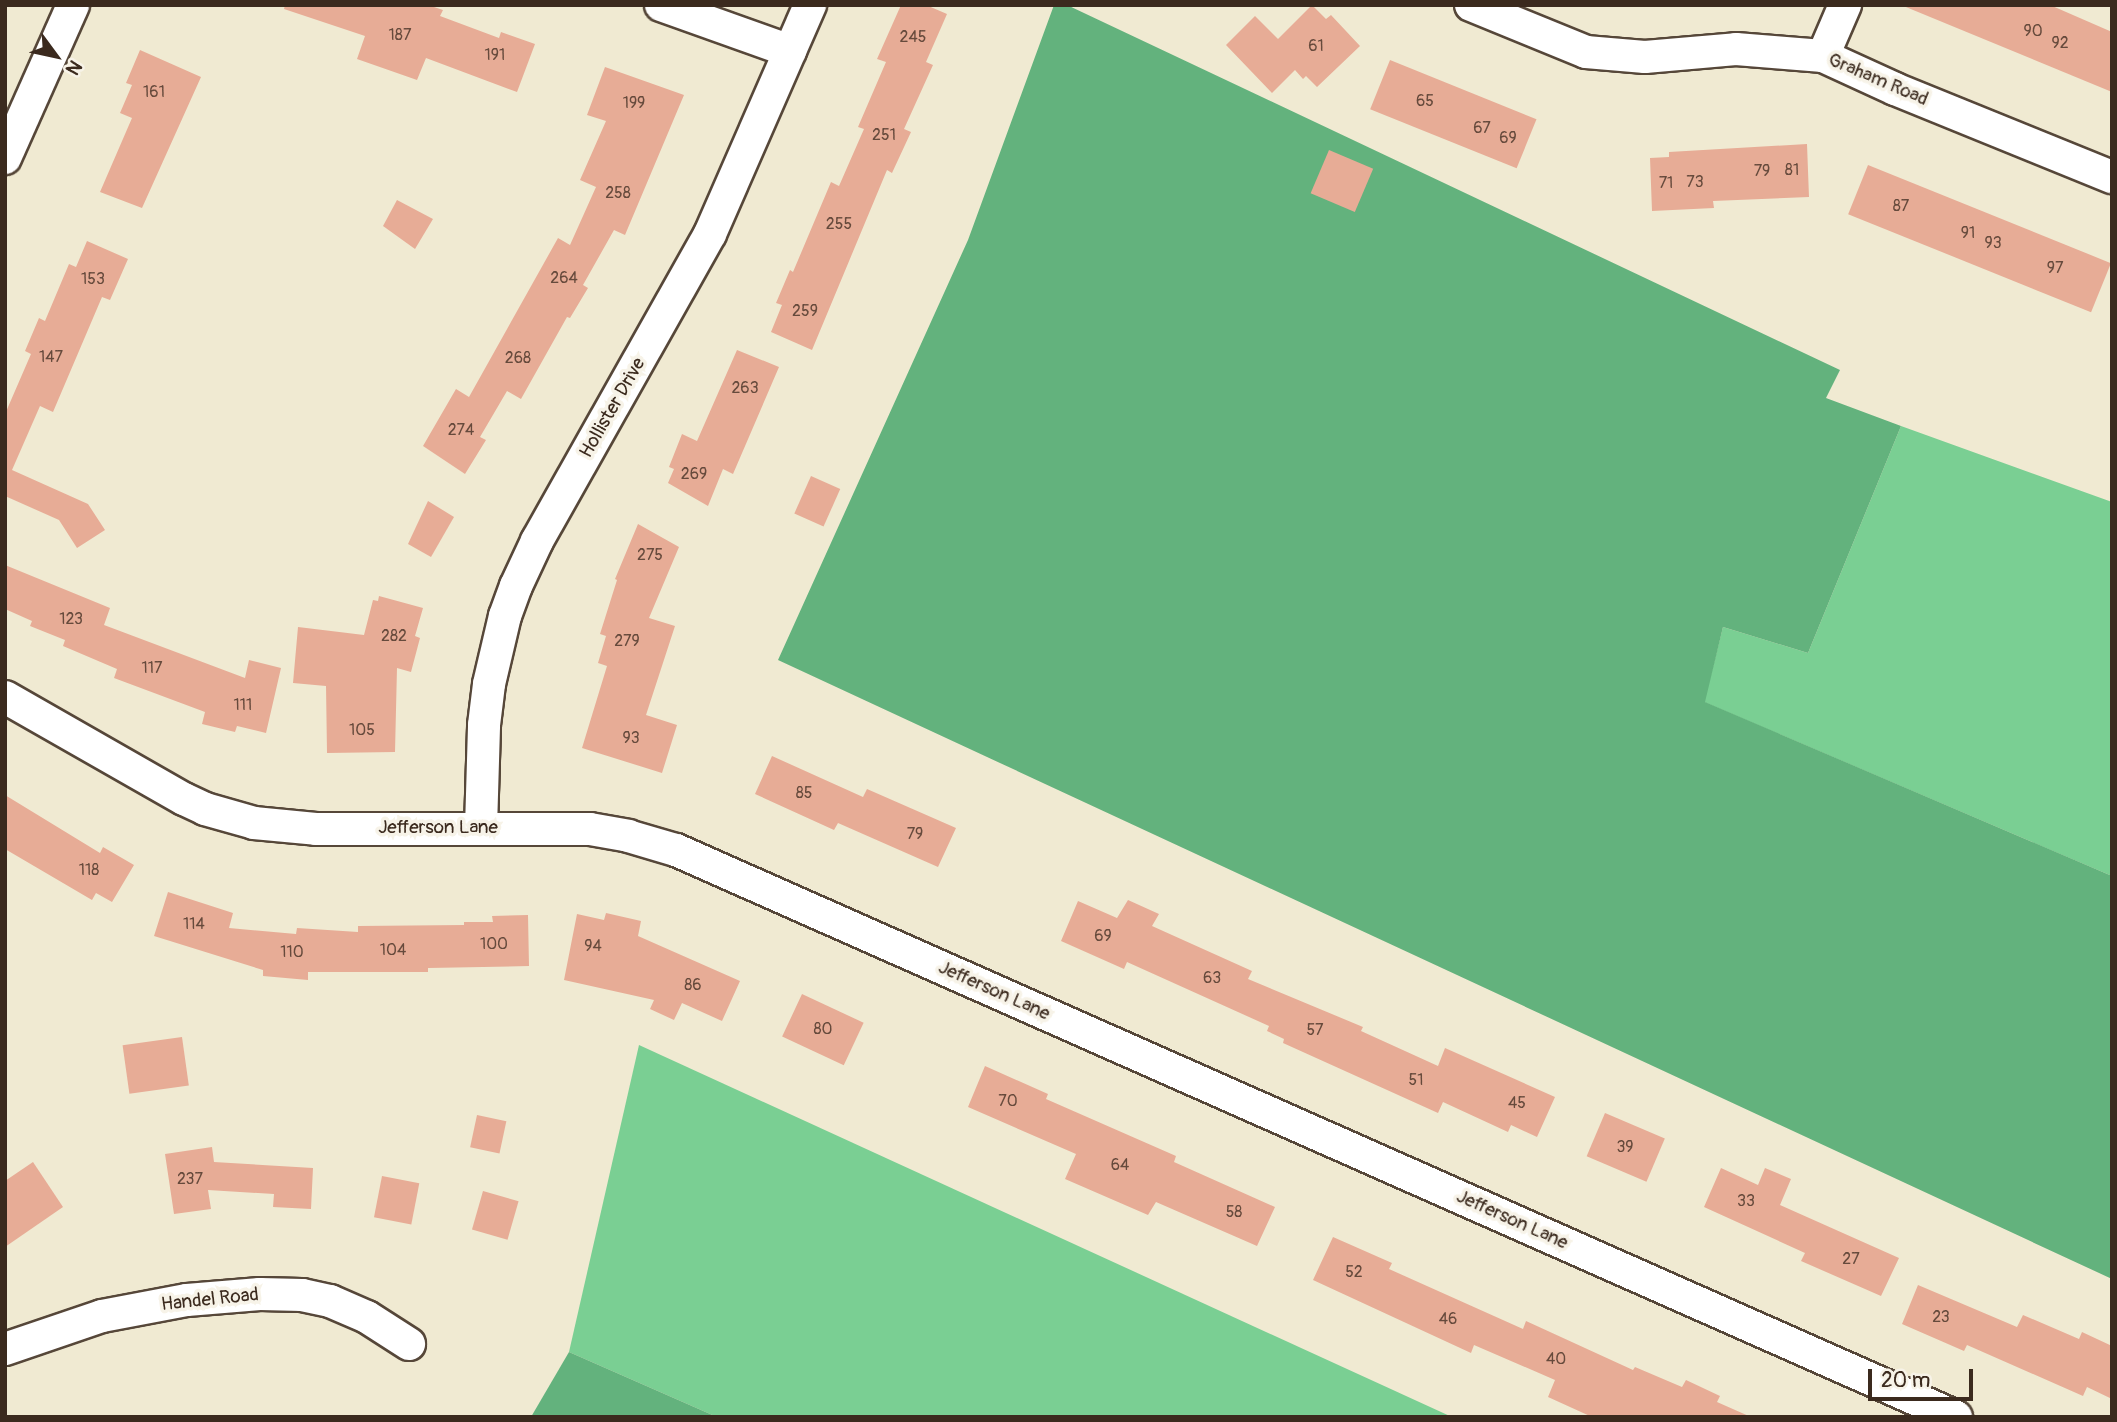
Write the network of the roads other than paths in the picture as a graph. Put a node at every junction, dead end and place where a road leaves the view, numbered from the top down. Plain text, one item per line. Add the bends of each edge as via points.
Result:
1 (73, 5) edge
2 (661, 5) edge
3 (810, 5) edge
4 (1471, 5) edge
5 (1844, 5) edge
6 (790, 51) junction
7 (1824, 56) junction
8 (5, 158) edge
9 (2112, 177) edge
10 (5, 697) edge
11 (481, 828) junction
12 (409, 1344) dead end
13 (5, 1349) edge
14 (1956, 1417) edge

1 - 8 street
2 - 6 street
3 - 6 street, Hollister Drive
4 - 7 street, Graham Road via 1587,52 1645,57 1736,49
5 - 7 street
6 - 11 street, Hollister Drive via 710,234 516,586 489,684
7 - 9 street, Graham Road
10 - 11 street, Jefferson Lane via 184,799 230,817 276,827 316,829
11 - 14 street, Jefferson Lane via 590,829 676,850
12 - 13 street, Handel Road via 367,1317 330,1301 260,1294 187,1300 102,1316

